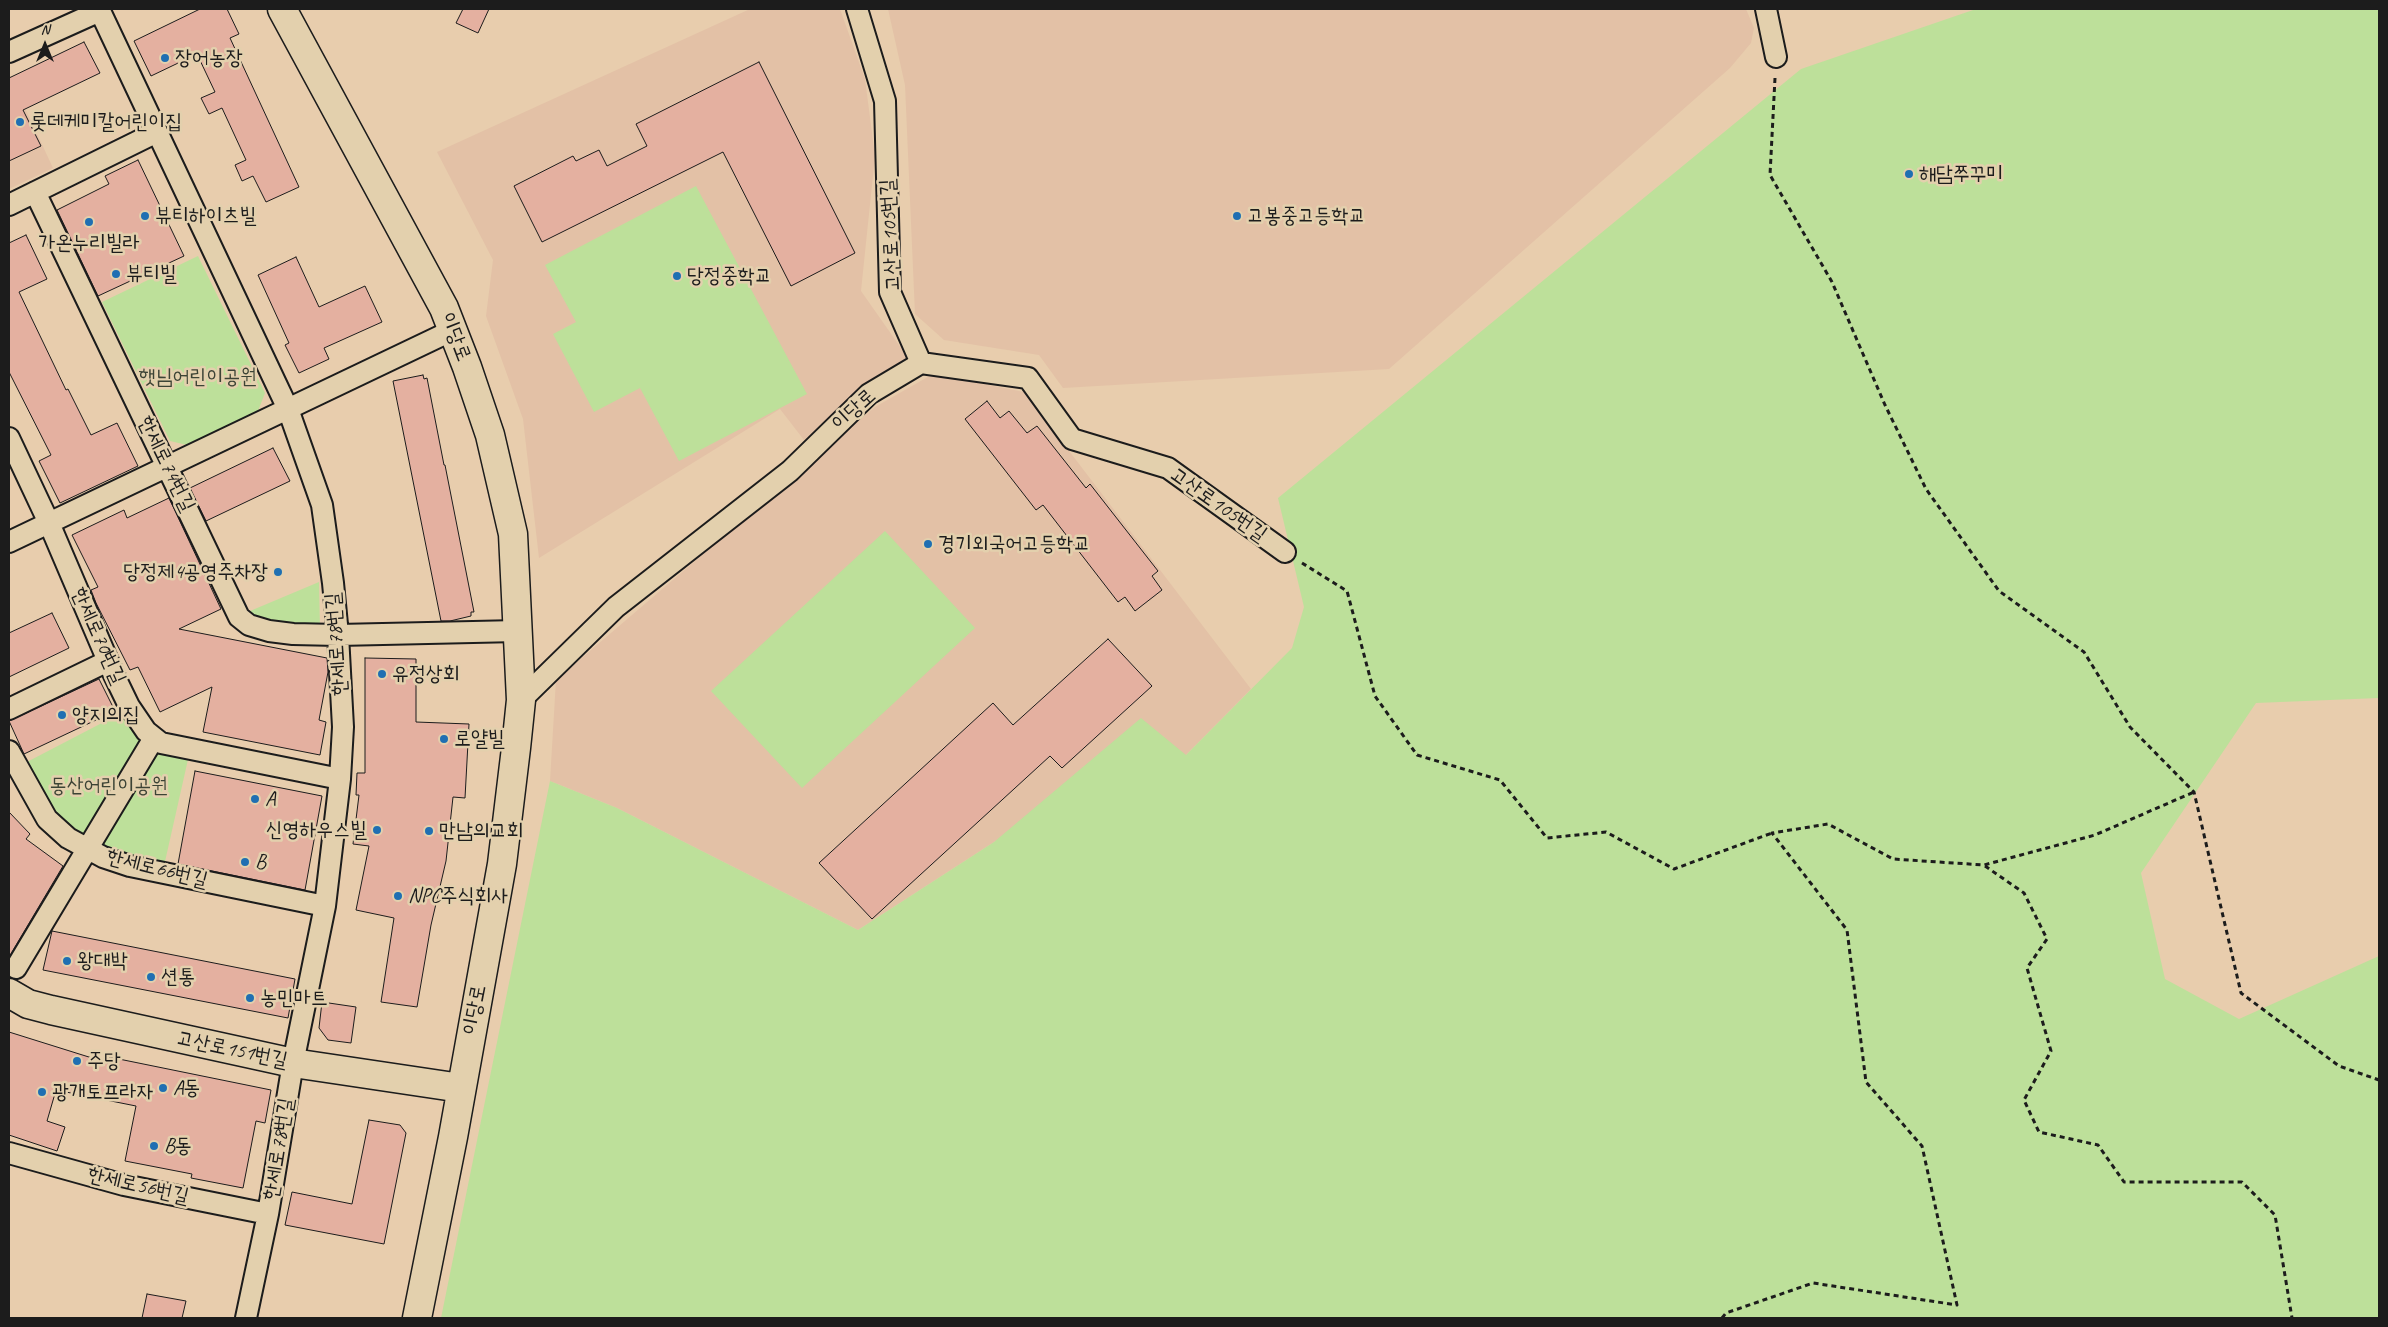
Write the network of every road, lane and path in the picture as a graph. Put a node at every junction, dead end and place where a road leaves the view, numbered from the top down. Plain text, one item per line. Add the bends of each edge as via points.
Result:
1 (282, 9) edge
2 (856, 9) edge
3 (1766, 9) edge
4 (9, 52) edge
5 (1776, 57) joint
6 (158, 132) junction
7 (34, 192) junction
8 (9, 205) edge
9 (453, 330) junction
10 (921, 363) junction
11 (288, 409) junction
12 (9, 438) edge
13 (167, 467) junction
14 (49, 523) junction
15 (9, 542) edge
16 (1284, 552) joint
17 (518, 631) junction
18 (338, 635) junction
19 (108, 661) junction
20 (521, 700) junction
21 (9, 709) edge
22 (154, 738) junction
23 (9, 751) edge
24 (340, 779) junction
25 (2194, 792) junction
26 (1772, 833) junction
27 (88, 849) junction
28 (1984, 865) junction
29 (325, 906) junction
30 (12, 980) edge
31 (293, 1063) junction
32 (2379, 1080) edge
33 (461, 1088) junction
34 (9, 1153) edge
35 (268, 1214) junction
36 (246, 1318) edge
37 (417, 1318) edge
38 (1722, 1318) edge
39 (2292, 1318) edge

1 - 9 street, 이당로 via 413,247
2 - 10 street, 고산로105번길 via 885,101 890,292
3 - 5 street
4 - 6 street, 한세로78번길 via 100,11
5 - 25 path via 1770,175 1832,282 1885,405 1926,488 1999,591 2084,652 2130,727
6 - 7 street
6 - 11 street, 한세로78번길
7 - 8 street
7 - 13 street, 한세로74번길
9 - 11 street
9 - 17 street, 이당로 via 490,435 513,534
10 - 16 street, 고산로105번길 via 1028,378 1072,439 1168,468
10 - 20 street, 이당로 via 869,394 790,471 616,607
11 - 13 street
11 - 18 street, 한세로78번길 via 322,505
12 - 14 street, 한세로70번길
13 - 14 street
13 - 18 street, 한세로74번길 via 239,617 249,625 269,631
14 - 15 street
14 - 19 street, 한세로70번길
16 - 26 path via 1347,592 1375,696 1417,755 1500,780 1547,838 1606,832 1674,869
17 - 18 street, 한세로74번길
17 - 20 street, 이당로
18 - 24 street, 한세로78번길 via 343,727
19 - 21 street
19 - 22 street, 한세로70번길 via 129,706
20 - 33 street, 이당로 via 502,864
22 - 24 street, 한세로70번길 via 161,743
22 - 27 street
23 - 27 street, 한세로66번길 via 47,818 68,838
24 - 29 street, 한세로78번길
25 - 28 path via 2095,835
25 - 32 path via 2241,993 2339,1066
26 - 28 path via 1828,824 1893,859
26 - 38 path via 1846,930 1866,1082 1922,1146 1957,1305 1813,1283 1726,1313
27 - 29 street, 한세로66번길 via 130,866
27 - 30 street
28 - 39 path via 2024,893 2047,939 2027,968 2051,1051 2024,1100 2039,1132 2098,1144 2124,1182 2242,1182 2275,1215
29 - 31 street, 한세로78번길
30 - 31 street, 고산로151번길 via 28,1004
31 - 33 street, 고산로151번길
31 - 35 street, 한세로78번길
33 - 37 street, 이당로
34 - 35 street, 한세로56번길 via 124,1185
35 - 36 street, 한세로78번길

